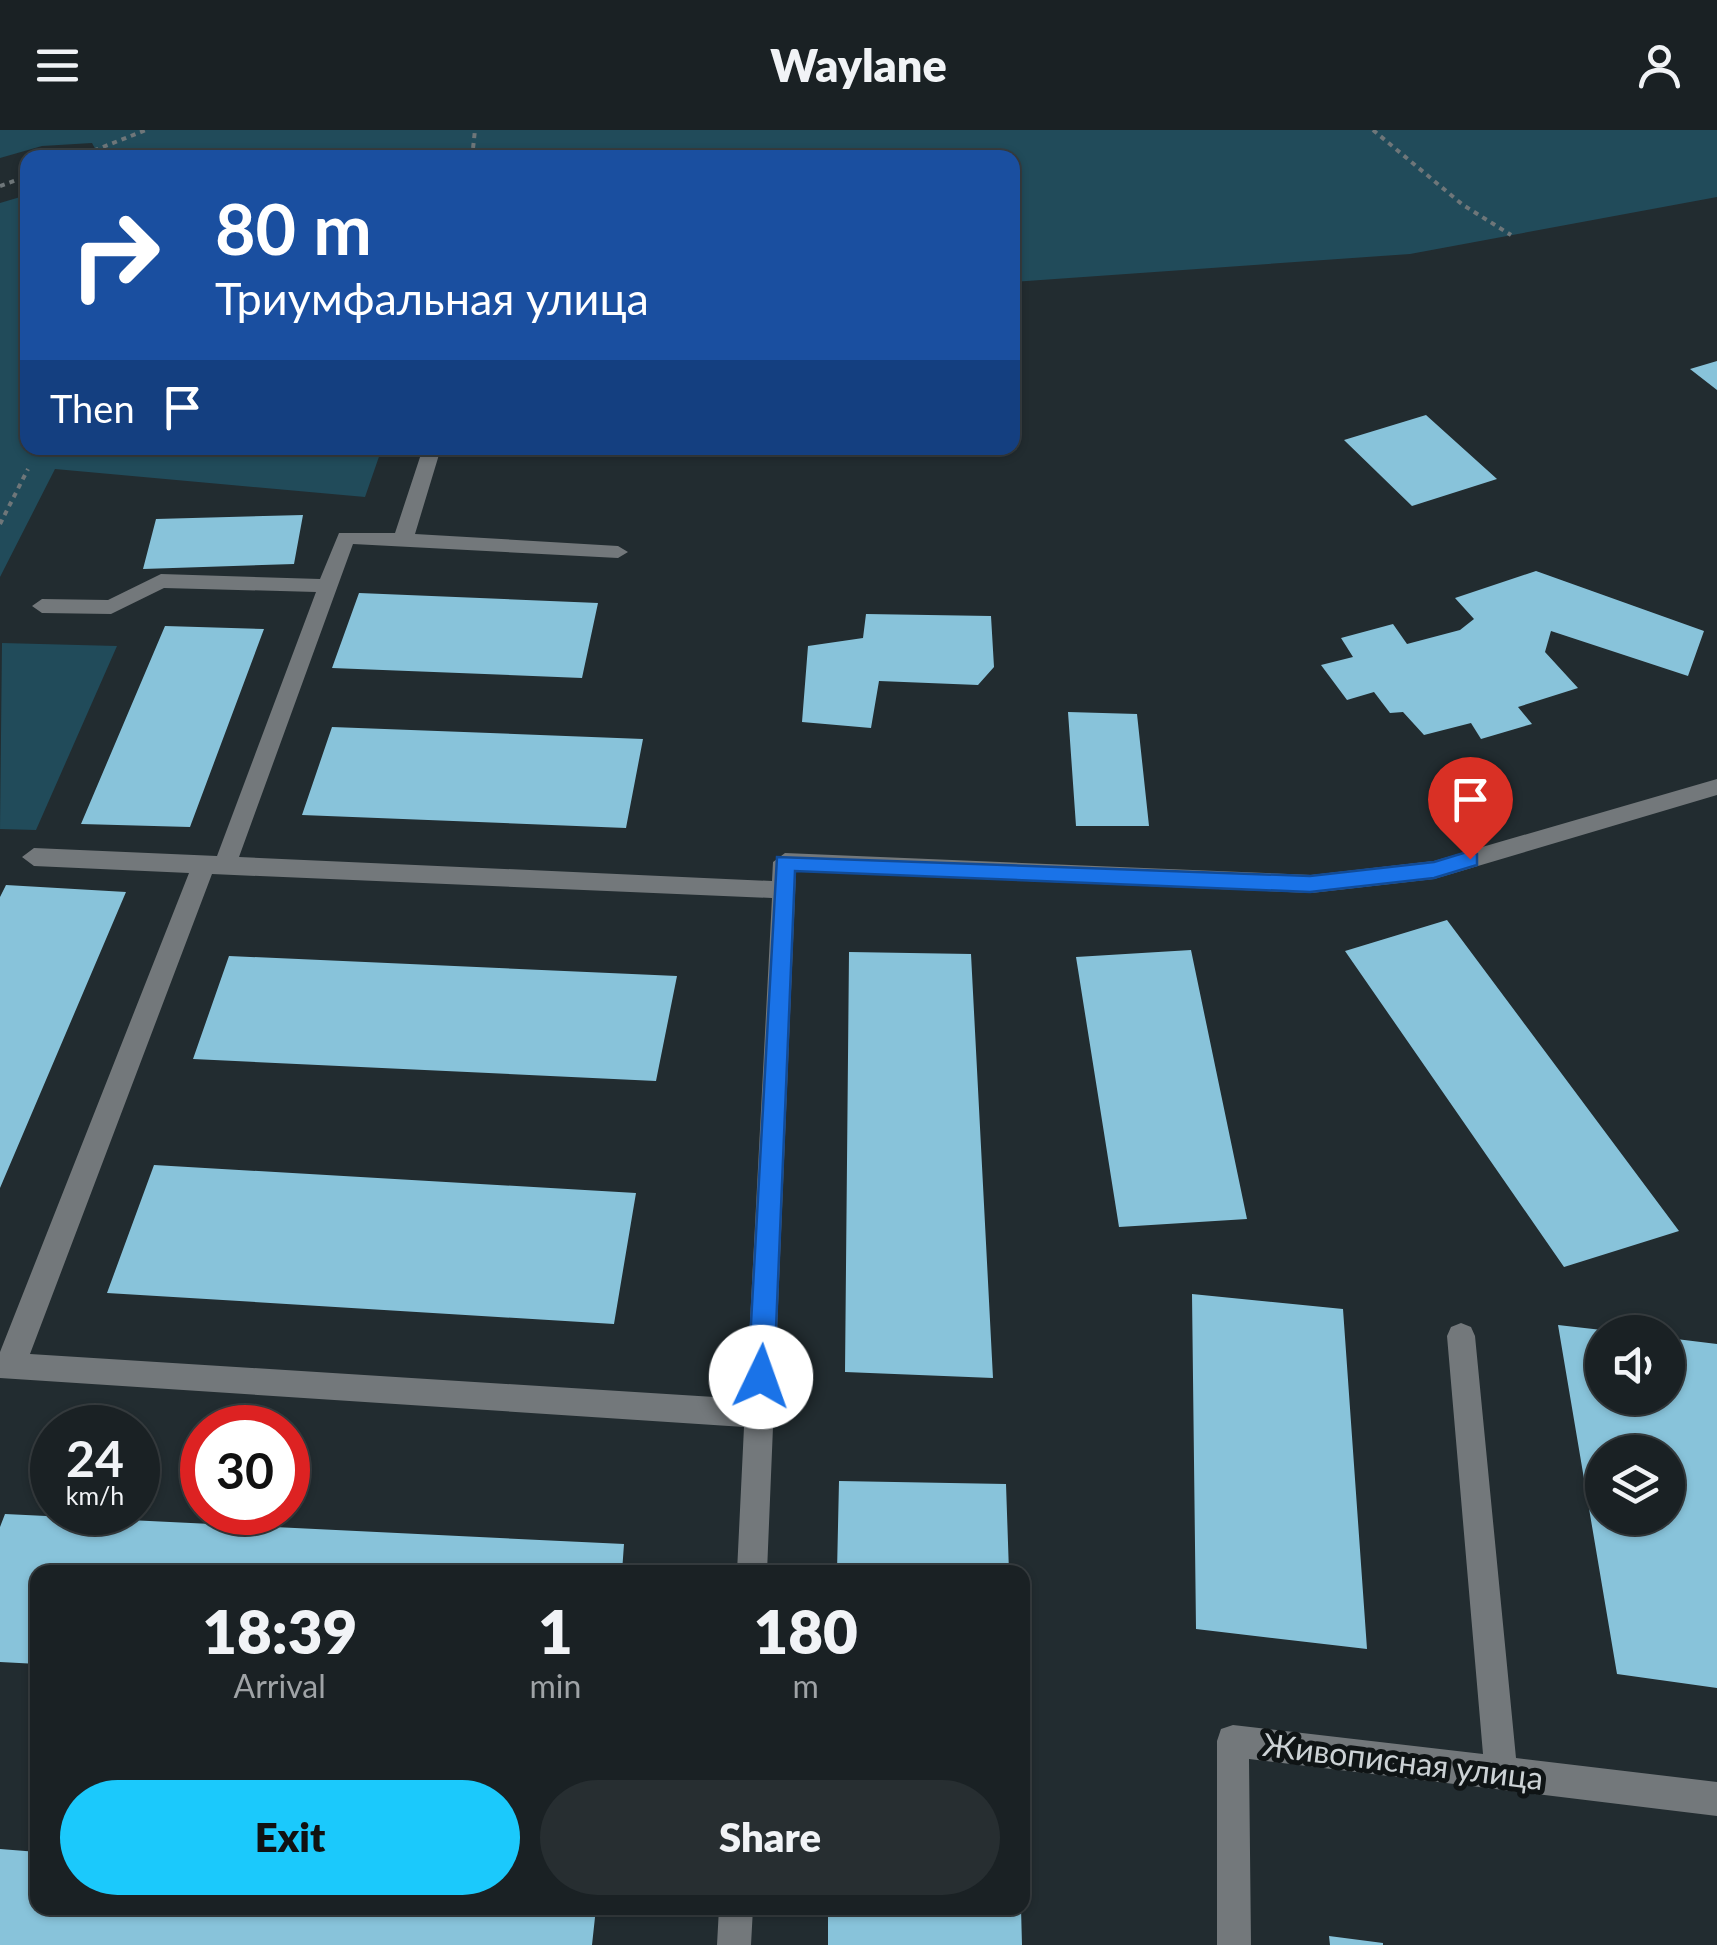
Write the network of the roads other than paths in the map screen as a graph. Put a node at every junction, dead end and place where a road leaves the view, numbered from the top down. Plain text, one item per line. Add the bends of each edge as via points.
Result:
1 (430, 455) edge
2 (403, 540) junction
3 (618, 552) dead end
4 (328, 586) junction
5 (42, 606) dead end
6 (1717, 786) edge
7 (34, 856) dead end
8 (215, 864) junction
9 (783, 890) junction
10 (1461, 1336) dead end
11 (5, 1366) edge
12 (759, 1414) junction
13 (752, 1565) edge
14 (1501, 1774) junction
15 (1717, 1800) edge
16 (736, 1915) edge
17 (734, 1945) edge
18 (1234, 1945) edge

1 - 2 street
2 - 3 street
2 - 4 street via 346,537
4 - 5 street via 161,581 112,606
4 - 8 street
6 - 9 street via 1434,870 1310,884 784,862
7 - 8 street
8 - 9 street
8 - 11 street
9 - 12 street
10 - 14 street
11 - 12 street
12 - 13 street
14 - 15 street, Живописная улица
14 - 18 street, Живописная улица via 1233,1741
16 - 17 street

